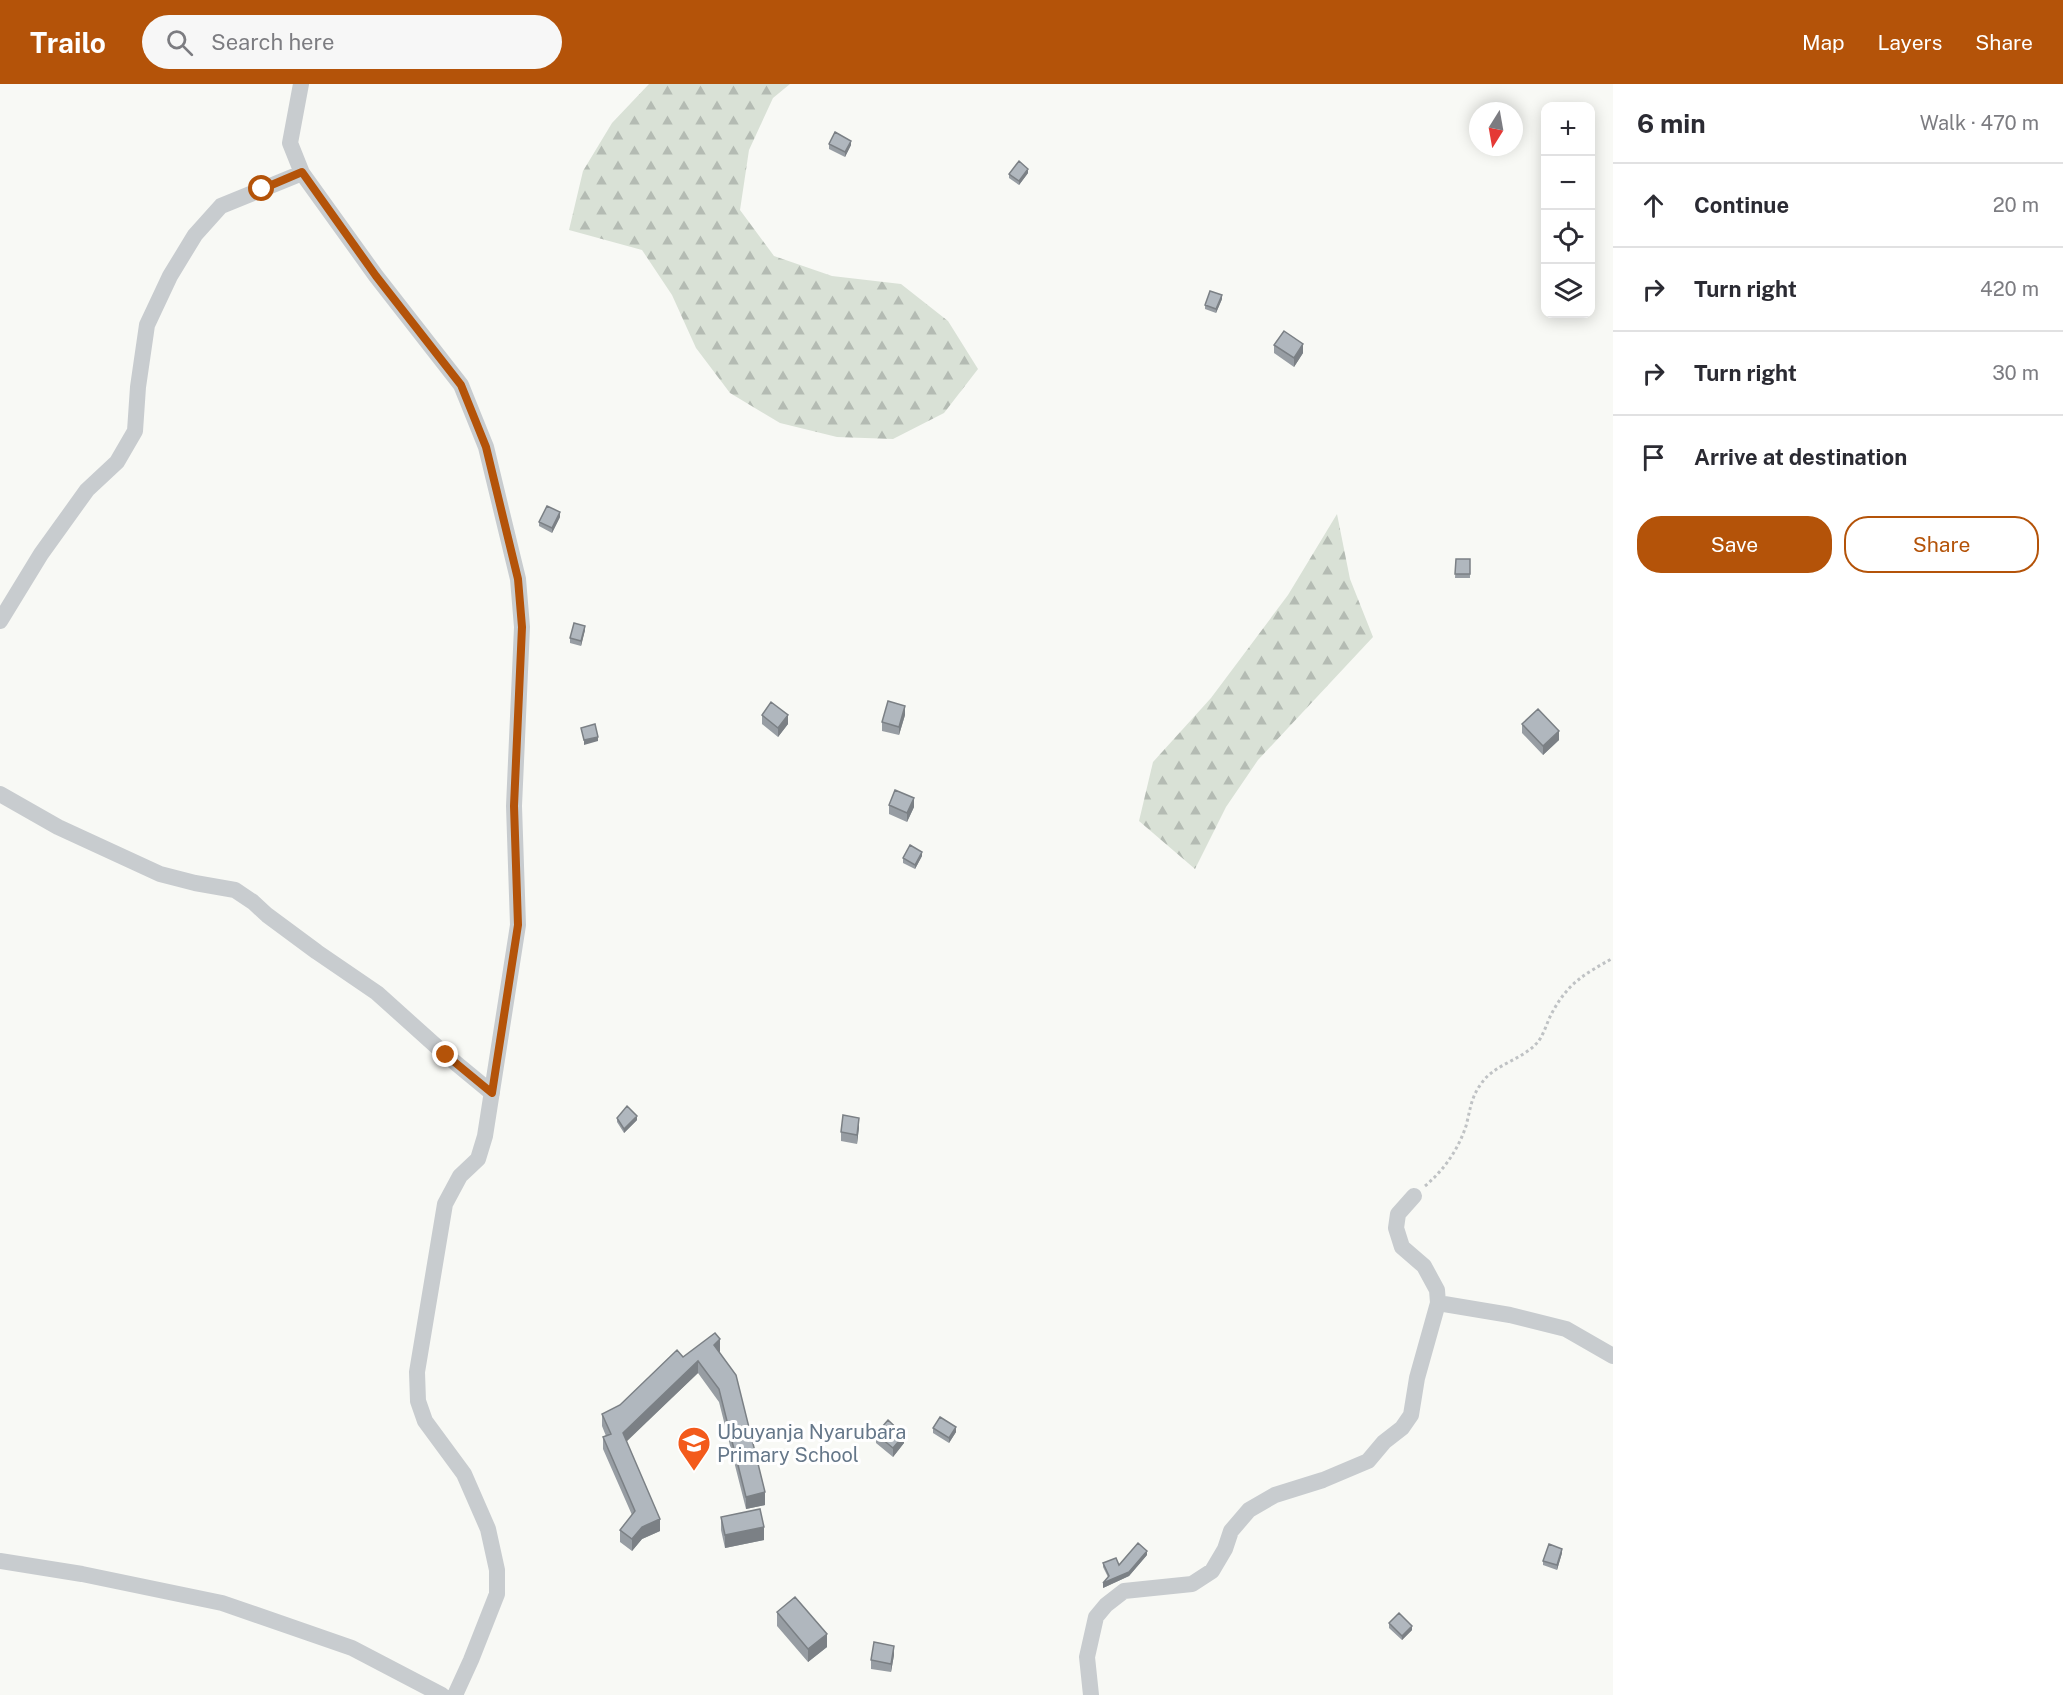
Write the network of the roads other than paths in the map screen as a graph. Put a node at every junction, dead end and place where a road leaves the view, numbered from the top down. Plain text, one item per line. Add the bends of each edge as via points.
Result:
1 (301, 84) edge
2 (302, 172) junction
3 (0, 621) edge
4 (0, 794) edge
5 (492, 1093) junction
6 (1414, 1196) road end
7 (1438, 1303) junction
8 (1613, 1356) edge
9 (0, 1561) edge
10 (442, 1695) edge
11 (455, 1695) edge
12 (1091, 1695) edge

1 - 2 street via 290,143
2 - 3 street via 221,206 195,236 170,276 147,325 135,431 117,462 87,490 54,536
2 - 5 street via 461,385 486,447 518,579 522,627 514,806 518,925
4 - 5 street via 58,827 160,874 235,890 377,993
5 - 11 street via 478,1159 460,1176 445,1204 417,1372 418,1401 425,1421 464,1474 488,1529 497,1570 496,1594
6 - 7 street via 1398,1214 1396,1228 1402,1246 1424,1266 1433,1282
7 - 8 street via 1566,1329
7 - 12 street via 1411,1415 1402,1428 1368,1461 1275,1495 1249,1510 1232,1531 1212,1571 1192,1584 1124,1591 1106,1605 1096,1617 1087,1657
9 - 10 street via 222,1603 352,1648

